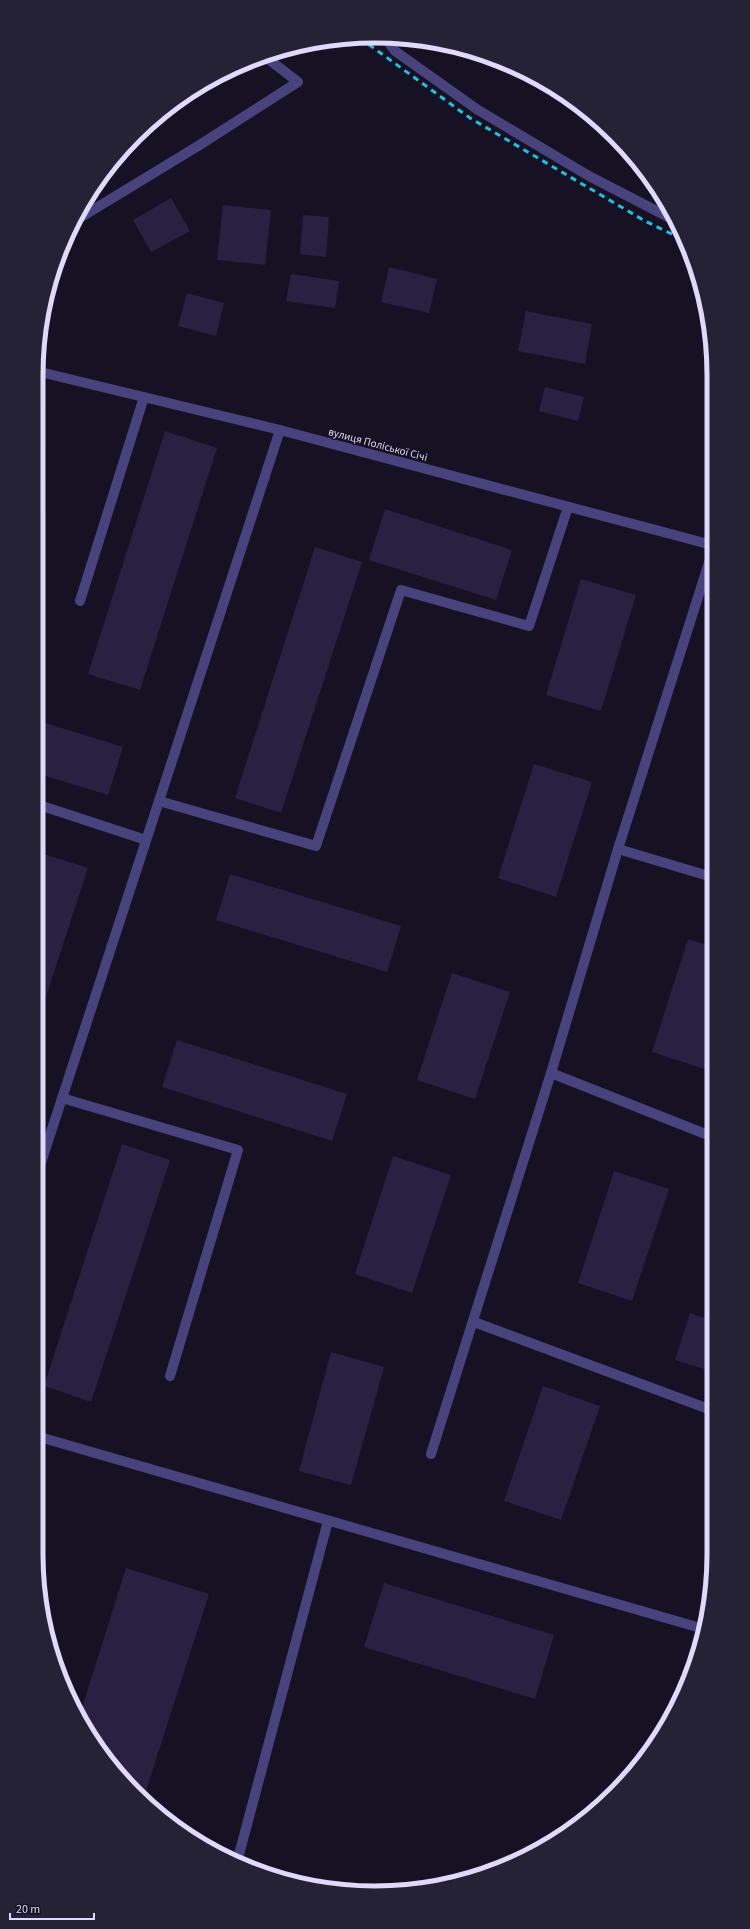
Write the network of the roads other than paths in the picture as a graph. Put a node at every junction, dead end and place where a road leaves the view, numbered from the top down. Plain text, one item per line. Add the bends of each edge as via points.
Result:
1 (390, 44) edge
2 (269, 61) edge
3 (84, 216) edge
4 (667, 216) edge
5 (43, 373) edge
6 (144, 397) junction
7 (280, 430) junction
8 (568, 507) junction
9 (707, 544) edge
10 (707, 569) edge
11 (80, 601) dead end
12 (159, 802) junction
13 (43, 806) edge
14 (146, 840) junction
15 (618, 849) junction
16 (707, 876) edge
17 (551, 1073) junction
18 (62, 1098) junction
19 (707, 1134) edge
20 (43, 1156) edge
21 (474, 1322) junction
22 (170, 1376) dead end
23 (707, 1408) edge
24 (43, 1438) edge
25 (431, 1454) dead end
26 (328, 1521) junction
27 (699, 1628) edge
28 (238, 1857) edge

1 - 4 street via 395,51 478,110 589,176
2 - 3 street via 298,82
5 - 6 street, вулиця Поліської Січі
6 - 7 street, вулиця Поліської Січі
6 - 11 street
7 - 8 street, вулиця Поліської Січі
7 - 12 street
8 - 9 street, вулиця Поліської Січі
8 - 12 street via 529,626 401,590 316,846
10 - 15 street
12 - 14 street
13 - 14 street
14 - 18 street
15 - 16 street
15 - 17 street
17 - 19 street
17 - 21 street
18 - 20 street
18 - 22 street via 238,1150
21 - 23 street
21 - 25 street
24 - 26 street
26 - 27 street
26 - 28 street

